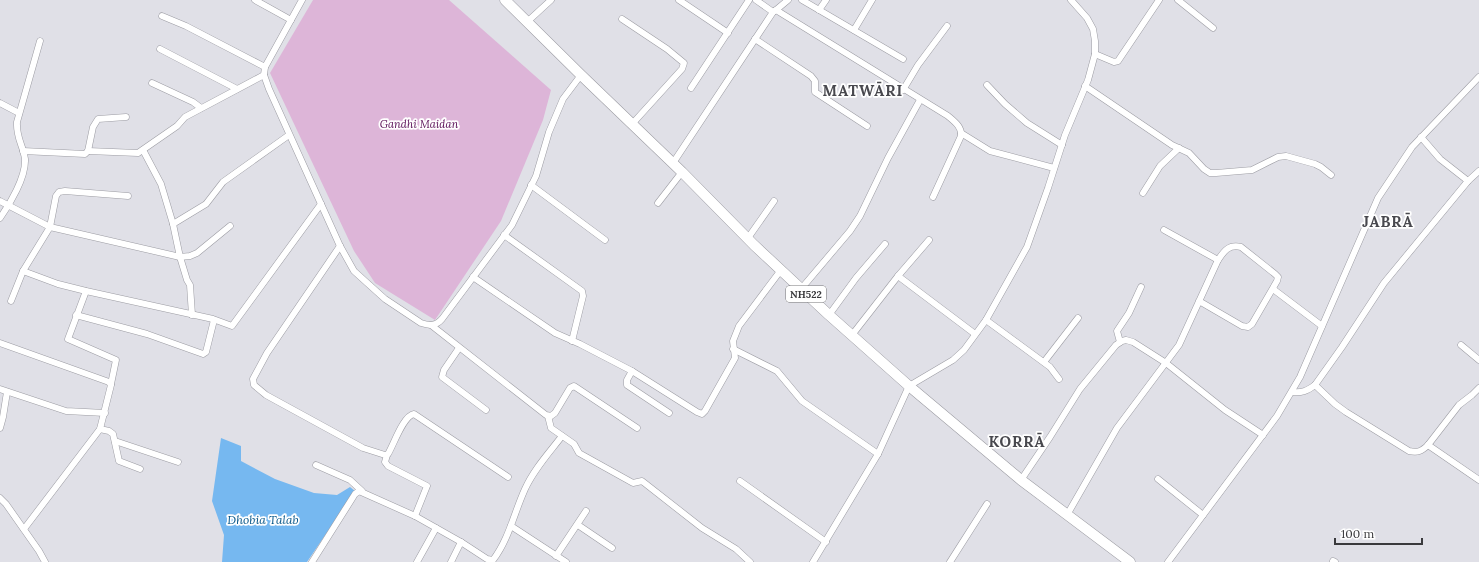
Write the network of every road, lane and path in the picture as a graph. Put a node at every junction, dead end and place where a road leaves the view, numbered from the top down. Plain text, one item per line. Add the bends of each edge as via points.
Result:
1 (255, 0) edge
2 (302, 0) edge
3 (505, 0) edge
4 (551, 0) edge
5 (679, 0) edge
6 (749, 0) edge
7 (756, 0) edge
8 (788, 0) edge
9 (802, 0) edge
10 (826, 0) edge
11 (872, 0) edge
12 (1072, 0) edge
13 (1159, 0) edge
14 (1178, 0) edge
15 (820, 10) junction
16 (774, 11) junction
17 (162, 16) dead end
18 (622, 19) dead end
19 (291, 20) junction
20 (527, 22) junction
21 (947, 26) dead end
22 (1213, 28) dead end
23 (854, 30) junction
24 (728, 33) junction
25 (755, 39) junction
26 (40, 41) dead end
27 (160, 49) dead end
28 (1095, 54) junction
29 (903, 59) dead end
30 (265, 67) junction
31 (264, 74) junction
32 (581, 75) junction
33 (1479, 77) edge
34 (152, 83) dead end
35 (987, 85) dead end
36 (1085, 86) junction
37 (691, 88) dead end
38 (237, 89) junction
39 (903, 90) junction
40 (920, 100) junction
41 (0, 103) edge
42 (201, 108) junction
43 (19, 113) junction
44 (126, 117) dead end
45 (633, 124) junction
46 (867, 126) dead end
47 (961, 133) junction
48 (289, 135) junction
49 (1422, 137) junction
50 (1062, 144) junction
51 (1179, 148) junction
52 (143, 150) junction
53 (88, 151) junction
54 (23, 152) junction
55 (673, 163) junction
56 (1054, 168) junction
57 (1479, 171) edge
58 (682, 172) junction
59 (1331, 175) dead end
60 (1468, 181) junction
61 (531, 185) junction
62 (1143, 193) dead end
63 (128, 196) dead end
64 (933, 197) dead end
65 (0, 201) edge
66 (774, 201) dead end
67 (658, 202) dead end
68 (321, 204) junction
69 (8, 206) junction
70 (0, 218) edge
71 (173, 224) junction
72 (230, 226) dead end
73 (50, 227) junction
74 (1164, 230) dead end
75 (504, 235) junction
76 (748, 238) junction
77 (605, 240) dead end
78 (929, 240) dead end
79 (885, 244) dead end
80 (340, 246) junction
81 (180, 257) junction
82 (1218, 260) junction
83 (780, 270) junction
84 (23, 271) junction
85 (898, 276) junction
86 (473, 277) junction
87 (1141, 287) dead end
88 (801, 289) junction
89 (1273, 289) junction
90 (86, 291) junction
91 (11, 301) dead end
92 (1200, 301) junction
93 (76, 315) junction
94 (192, 315) junction
95 (829, 315) junction
96 (1078, 318) dead end
97 (214, 320) junction
98 (986, 320) junction
99 (431, 325) junction
100 (1322, 326) junction
101 (975, 334) junction
102 (852, 336) junction
103 (572, 341) junction
104 (1120, 342) junction
105 (0, 343) edge
106 (1461, 345) dead end
107 (460, 348) junction
108 (733, 349) junction
109 (1479, 360) edge
110 (1044, 362) junction
111 (1166, 363) junction
112 (632, 371) junction
113 (1059, 379) dead end
114 (111, 384) junction
115 (1315, 385) junction
116 (909, 386) junction
117 (1479, 388) edge
118 (0, 390) edge
119 (7, 392) junction
120 (1292, 392) junction
121 (486, 410) dead end
122 (105, 413) junction
123 (669, 414) dead end
124 (548, 416) junction
125 (0, 428) edge
126 (637, 428) dead end
127 (100, 429) junction
128 (1263, 435) junction
129 (562, 436) junction
130 (115, 441) junction
131 (1428, 445) junction
132 (878, 454) junction
133 (387, 455) junction
134 (178, 462) dead end
135 (316, 465) dead end
136 (140, 469) dead end
137 (508, 477) dead end
138 (1022, 480) junction
139 (1158, 480) dead end
140 (1479, 480) edge
141 (740, 481) dead end
142 (362, 491) junction
143 (0, 498) edge
144 (987, 504) dead end
145 (586, 511) dead end
146 (1066, 515) junction
147 (1203, 515) junction
148 (415, 516) junction
149 (578, 524) junction
150 (511, 526) junction
151 (436, 528) junction
152 (24, 529) junction
153 (461, 542) junction
154 (826, 542) junction
155 (612, 548) dead end
156 (556, 556) junction
157 (45, 562) edge
158 (312, 562) edge
159 (417, 562) edge
160 (451, 562) edge
161 (566, 562) edge
162 (750, 562) edge
163 (813, 562) edge
164 (950, 562) edge
165 (1130, 562) edge
166 (1168, 562) edge

1 - 19 street
2 - 19 street
3 - 20 highway, NH522
4 - 20 street
5 - 24 street
6 - 24 street
7 - 16 street
8 - 16 street
9 - 15 street
10 - 15 street
11 - 23 street
12 - 28 street via 1093,29 1096,41
13 - 28 street via 1118,61 1114,62
14 - 22 street
15 - 23 street
16 - 25 street
16 - 39 street
17 - 30 street
18 - 45 street via 667,49 684,64
19 - 30 street
20 - 32 highway, NH522
21 - 39 street
23 - 29 street
24 - 37 street
25 - 46 street via 811,76 815,81 815,92
25 - 55 street
26 - 43 street
27 - 38 street
28 - 36 street
30 - 31 street
31 - 38 street
31 - 48 street
32 - 45 highway, NH522
32 - 61 street via 563,99
33 - 49 street
34 - 42 street
35 - 50 street via 1027,123
36 - 50 street
36 - 51 street
38 - 42 street
39 - 40 street
40 - 47 street via 948,116
40 - 88 street via 860,216
41 - 43 street
42 - 52 street
43 - 54 street via 16,132
44 - 53 street via 98,119 93,127
45 - 55 highway, NH522
47 - 56 street via 990,151
47 - 64 street
48 - 68 street
48 - 71 street via 223,182 206,204
49 - 60 street via 1440,159
49 - 100 street via 1378,198
50 - 56 street
51 - 59 street via 1189,153 1210,173 1252,170 1278,157 1286,156 1315,164
51 - 62 street via 1160,166
52 - 53 street via 138,153
52 - 71 street via 161,184
53 - 54 street via 83,154
54 - 69 street via 25,159 22,176
55 - 58 highway, NH522
56 - 98 street via 1027,247
57 - 60 street
58 - 67 street
58 - 76 highway, NH522
60 - 115 street via 1384,284
61 - 75 street via 512,225
61 - 77 street
63 - 73 street via 59,192
65 - 69 street
66 - 76 street
68 - 80 street
68 - 97 street via 232,326
69 - 70 street
69 - 73 street
71 - 81 street
72 - 81 street via 197,253
73 - 81 street
73 - 84 street
74 - 82 street
75 - 86 street
75 - 103 street via 582,291
76 - 83 highway, NH522
78 - 85 street
79 - 95 street
80 - 99 street via 354,271 365,281 421,323
80 - 133 street via 267,353 253,382 266,395 363,448
81 - 94 street via 190,285
82 - 89 street via 1228,248 1235,245 1241,247 1275,274 1278,278
82 - 92 street
83 - 88 highway, NH522
83 - 108 street via 739,326 734,337
84 - 90 street
84 - 91 street
85 - 101 street
85 - 102 street
86 - 99 street via 442,319
86 - 103 street via 555,333
87 - 104 street via 1117,331
88 - 95 highway, NH522
89 - 92 street via 1248,327
89 - 100 street
90 - 93 street
90 - 94 street
92 - 111 street via 1179,345
93 - 97 street via 147,334 203,354 206,352
93 - 114 street via 68,339 116,360
94 - 97 street
95 - 102 highway, NH522
96 - 110 street
98 - 101 street
98 - 110 street
99 - 107 street
100 - 120 street
101 - 116 street via 953,360
102 - 116 highway, NH522
103 - 112 street
104 - 111 street via 1133,342
104 - 138 street via 1080,389
105 - 114 street
106 - 109 street
107 - 121 street via 442,376
107 - 124 street
108 - 112 street via 734,361 702,414
108 - 132 street via 777,371 802,401
110 - 113 street
111 - 128 street via 1225,410
111 - 146 street via 1117,428
112 - 123 street via 626,381 627,385
114 - 122 street
115 - 120 street via 1308,391
115 - 131 street via 1346,412 1409,451 1417,453
116 - 132 street
116 - 138 highway, NH522
117 - 131 street via 1459,405
118 - 119 street
119 - 122 street via 66,411
119 - 125 street
120 - 128 street
122 - 127 street
124 - 126 street via 555,413 570,388 574,386
124 - 129 street via 550,427
127 - 130 street via 112,433
127 - 152 street
128 - 147 street
129 - 150 street via 529,481
129 - 162 street via 574,444 581,455 633,483 642,481
130 - 134 street
130 - 136 street via 119,461
131 - 140 street
132 - 154 street
133 - 137 street via 402,426 413,414
133 - 148 street via 385,462 388,466 427,486
135 - 142 street via 350,480
138 - 146 highway, NH522
139 - 147 street
141 - 154 street
142 - 148 street
142 - 158 street via 355,494
143 - 152 street
144 - 164 street
145 - 149 street
146 - 165 highway, NH522
147 - 166 street
148 - 151 street
149 - 155 street
149 - 156 street
150 - 153 street via 493,560 487,559
150 - 156 street
151 - 153 street
151 - 159 street
152 - 157 street
153 - 160 street
154 - 163 street
156 - 161 street

